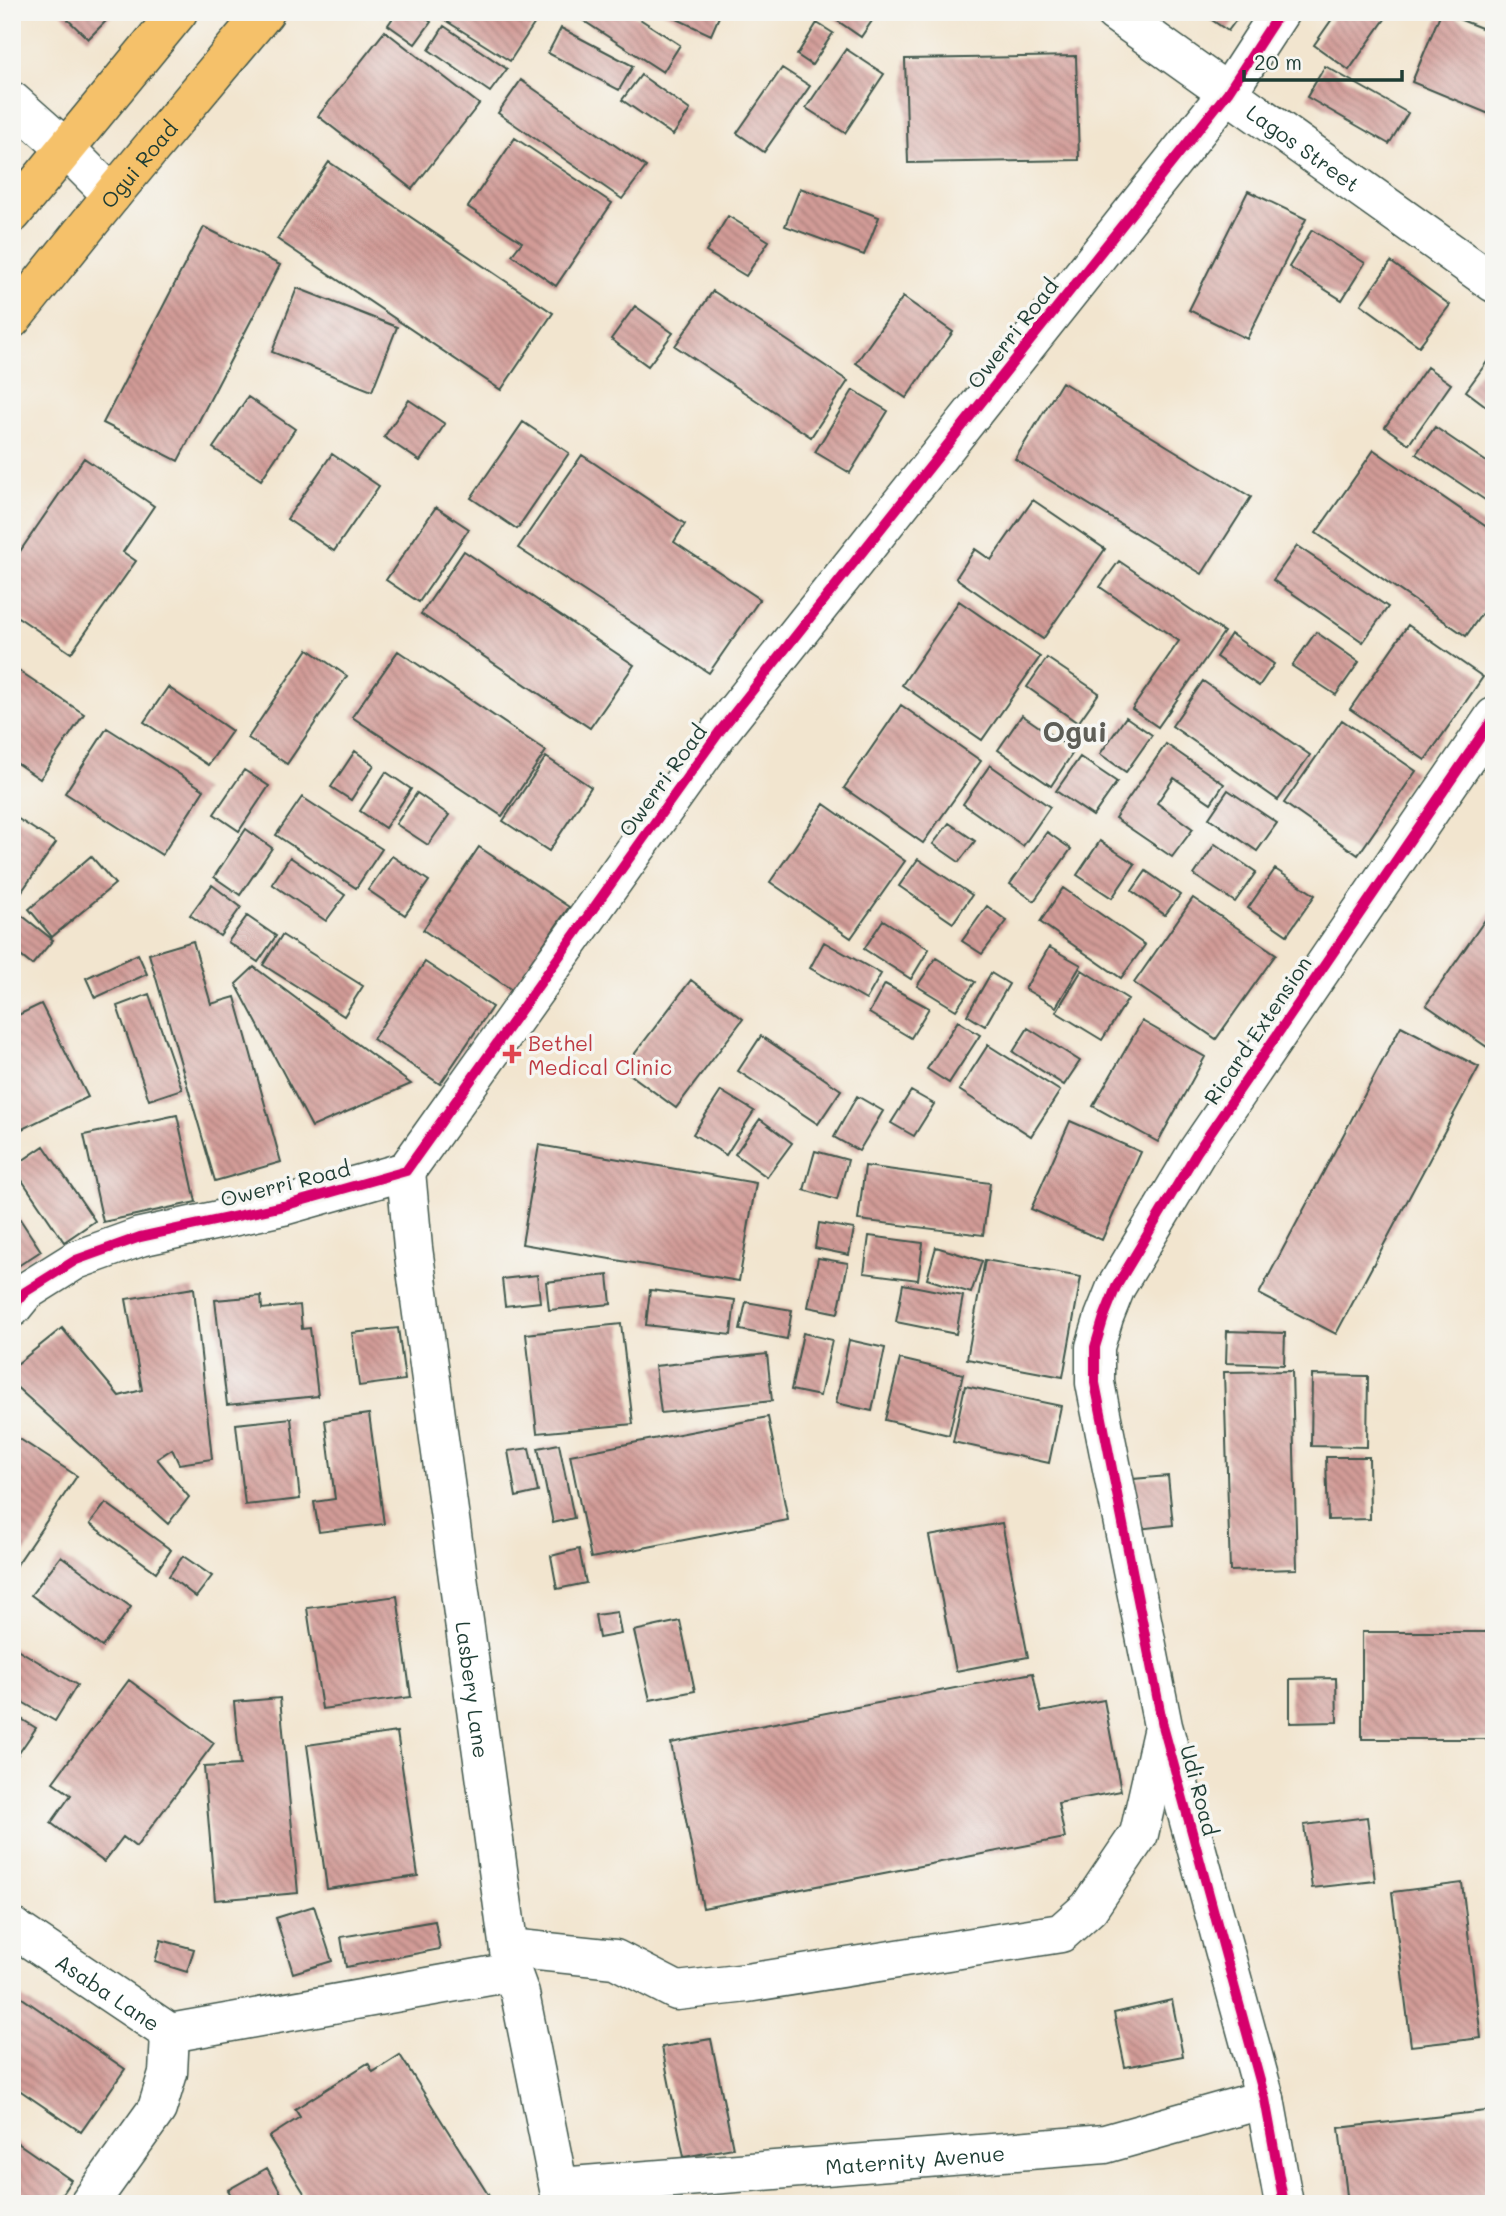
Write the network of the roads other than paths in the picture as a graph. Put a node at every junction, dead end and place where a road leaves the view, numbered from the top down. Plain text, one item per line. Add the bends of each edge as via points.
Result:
1 (178, 12) edge
2 (265, 12) edge
3 (1114, 12) edge
4 (1280, 12) edge
5 (1228, 92) junction
6 (12, 101) edge
7 (65, 148) junction
8 (112, 195) junction
9 (12, 214) edge
10 (1494, 284) edge
11 (12, 319) edge
12 (1494, 717) edge
13 (406, 1171) junction
14 (12, 1308) edge
15 (1095, 1383) joint
16 (1163, 1726) junction
17 (12, 1927) edge
18 (510, 1960) junction
19 (170, 2033) junction
20 (1265, 2099) junction
21 (561, 2195) edge
22 (89, 2204) edge
23 (1284, 2204) edge

1 - 7 main road
2 - 8 main road, Ogui Road
3 - 5 street, Lagos Street
4 - 5 street, Owerri Road
5 - 10 street, Lagos Street
5 - 13 street, Owerri Road via 720,731
6 - 7 street
7 - 8 street
7 - 9 main road
8 - 11 main road, Ogui Road
12 - 15 street, Ricard Extension via 1197,1152 1116,1287 1095,1347
13 - 14 street, Owerri Road via 283,1206 127,1242 76,1260 25,1292
13 - 18 street, Lasbery Lane
15 - 16 street, Udi Road
16 - 18 street via 1139,1834 1089,1908 1061,1933 677,1991 615,1959
16 - 20 street, Udi Road
17 - 19 street, Asaba Lane
18 - 19 street
18 - 21 street, Lasbery Lane
19 - 22 street via 168,2073 157,2109
20 - 21 street, Maternity Avenue via 1105,2144
20 - 23 street, Udi Road

